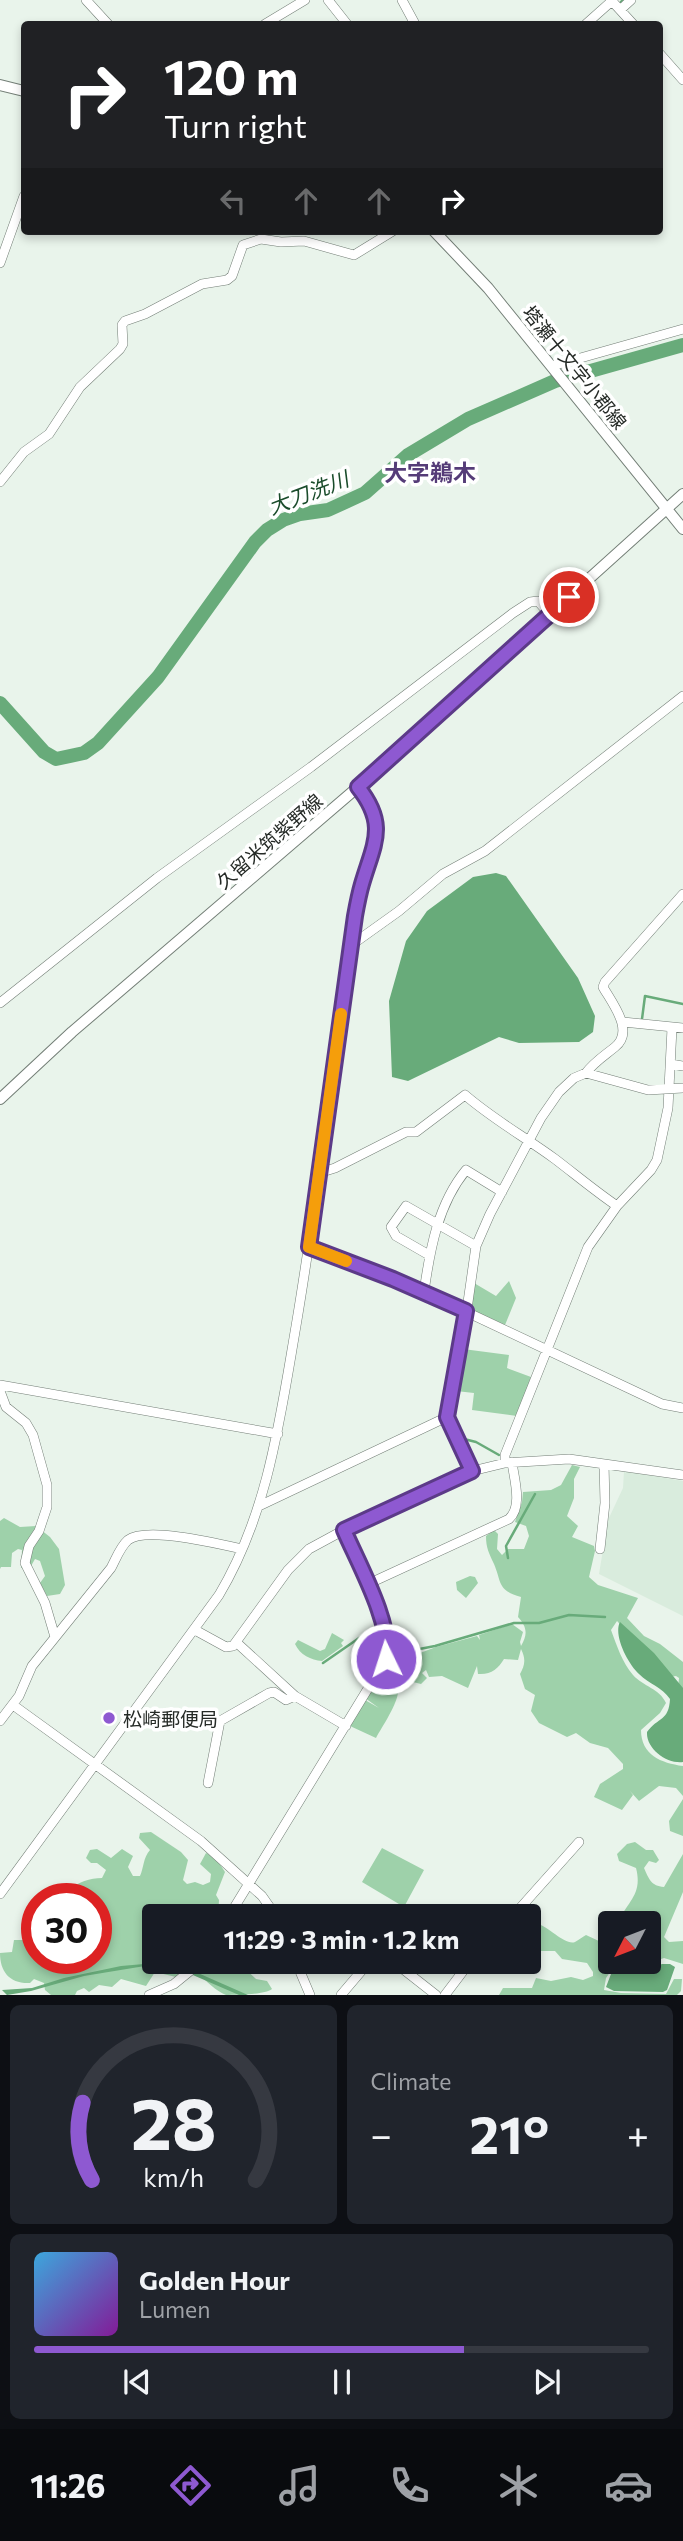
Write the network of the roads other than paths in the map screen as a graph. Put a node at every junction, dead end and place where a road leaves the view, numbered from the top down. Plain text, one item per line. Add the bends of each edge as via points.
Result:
1 (86, 0) edge
2 (304, 0) edge
3 (328, 0) edge
4 (402, 0) edge
5 (612, 0) edge
6 (631, 0) edge
7 (620, 10) junction
8 (105, 21) edge
9 (270, 21) edge
10 (345, 21) edge
11 (413, 21) edge
12 (589, 21) edge
13 (630, 21) edge
14 (663, 57) edge
15 (683, 80) edge
16 (0, 85) edge
17 (21, 90) edge
18 (21, 204) edge
19 (386, 235) edge
20 (438, 235) edge
21 (0, 263) edge
22 (683, 329) edge
23 (554, 368) junction
24 (0, 482) edge
25 (683, 494) edge
26 (667, 507) junction
27 (683, 529) edge
28 (550, 615) junction
29 (683, 696) edge
30 (358, 787) junction
31 (683, 894) edge
32 (350, 946) junction
33 (0, 1003) edge
34 (623, 1022) junction
35 (673, 1028) junction
36 (683, 1028) edge
37 (671, 1065) junction
38 (683, 1066) edge
39 (586, 1073) junction
40 (683, 1088) edge
41 (670, 1090) junction
42 (0, 1099) edge
43 (529, 1142) junction
44 (319, 1173) junction
45 (502, 1192) junction
46 (617, 1206) junction
47 (437, 1224) junction
48 (309, 1247) junction
49 (476, 1247) junction
50 (429, 1255) junction
51 (424, 1292) junction
52 (466, 1311) junction
53 (547, 1349) junction
54 (0, 1385) edge
55 (0, 1391) edge
56 (683, 1408) edge
57 (447, 1417) junction
58 (278, 1434) junction
59 (508, 1462) junction
60 (604, 1464) junction
61 (472, 1471) junction
62 (683, 1475) edge
63 (259, 1506) junction
64 (344, 1530) junction
65 (242, 1549) junction
66 (600, 1549) dead end
67 (368, 1584) junction
68 (195, 1630) junction
69 (55, 1637) junction
70 (236, 1642) junction
71 (295, 1696) junction
72 (0, 1700) edge
73 (11, 1705) junction
74 (0, 1721) edge
75 (346, 1726) junction
76 (96, 1764) junction
77 (208, 1783) dead end
78 (579, 1842) dead end
79 (248, 1884) junction
80 (0, 1894) edge
81 (236, 1904) edge
82 (268, 1904) edge
83 (524, 1904) edge
84 (186, 1974) edge
85 (301, 1974) edge
86 (359, 1974) edge
87 (409, 1974) edge
88 (462, 1974) edge
89 (149, 1995) edge
90 (310, 1995) edge
91 (341, 1995) edge
92 (436, 1995) edge
93 (445, 1995) edge

1 - 8 street
2 - 9 street
3 - 10 street
4 - 11 street
5 - 7 street
5 - 12 street
6 - 7 street
7 - 13 street
14 - 15 street
16 - 17 main road
18 - 21 street
19 - 24 street via 354,255 304,241 261,239 243,245 227,280 202,284 125,321 120,349 80,387 49,434 24,452
20 - 23 main road, 塔瀬十文字小郡線
22 - 23 street
23 - 26 main road, 塔瀬十文字小郡線
25 - 26 main road, 久留米筑紫野線
26 - 27 main road, 塔瀬十文字小郡線
26 - 28 main road, 久留米筑紫野線
28 - 30 main road, 久留米筑紫野線
28 - 33 street via 538,601 513,613 157,878
29 - 32 street via 485,851 443,874
30 - 32 street via 376,817 378,836 361,886
30 - 42 main road, 久留米筑紫野線
31 - 34 street via 605,982 603,987
32 - 44 street
34 - 35 street
34 - 39 street via 619,1044
35 - 36 street
35 - 37 street
37 - 38 street
37 - 41 street
39 - 41 street via 648,1090
39 - 43 street via 574,1078 550,1102
40 - 41 street
41 - 46 street via 657,1160
43 - 44 street via 465,1095 416,1132 406,1132
43 - 45 street
43 - 46 street
44 - 48 street
45 - 47 street via 466,1170
45 - 49 street
46 - 53 street via 588,1247
47 - 49 street
47 - 50 street
47 - 50 street via 406,1206 391,1227 396,1236
48 - 51 street
48 - 58 street
49 - 52 street
50 - 51 street
51 - 52 street
52 - 53 street
52 - 57 street
53 - 56 street via 662,1404
53 - 59 street via 505,1455
54 - 58 street
55 - 69 street via 6,1407 26,1423 33,1436 47,1485 47,1507 26,1563
57 - 61 street
57 - 63 street
58 - 63 street
59 - 60 street
59 - 61 street
59 - 67 street via 515,1514
60 - 62 street
60 - 66 street
61 - 64 street
63 - 65 street
64 - 67 street
64 - 70 street via 300,1557
65 - 68 street via 232,1574
65 - 69 street via 199,1539 134,1537
67 - 75 street via 388,1651
68 - 70 street via 226,1647
68 - 76 street
69 - 73 street via 32,1666
70 - 71 street
71 - 75 street
71 - 77 street via 286,1700 269,1693 220,1721
72 - 73 street
73 - 74 street
73 - 76 street
75 - 79 street
76 - 79 street via 201,1841
76 - 80 street
78 - 83 street
79 - 81 street
79 - 82 street
84 - 89 street
85 - 90 street
86 - 91 street
87 - 92 street
88 - 93 street

